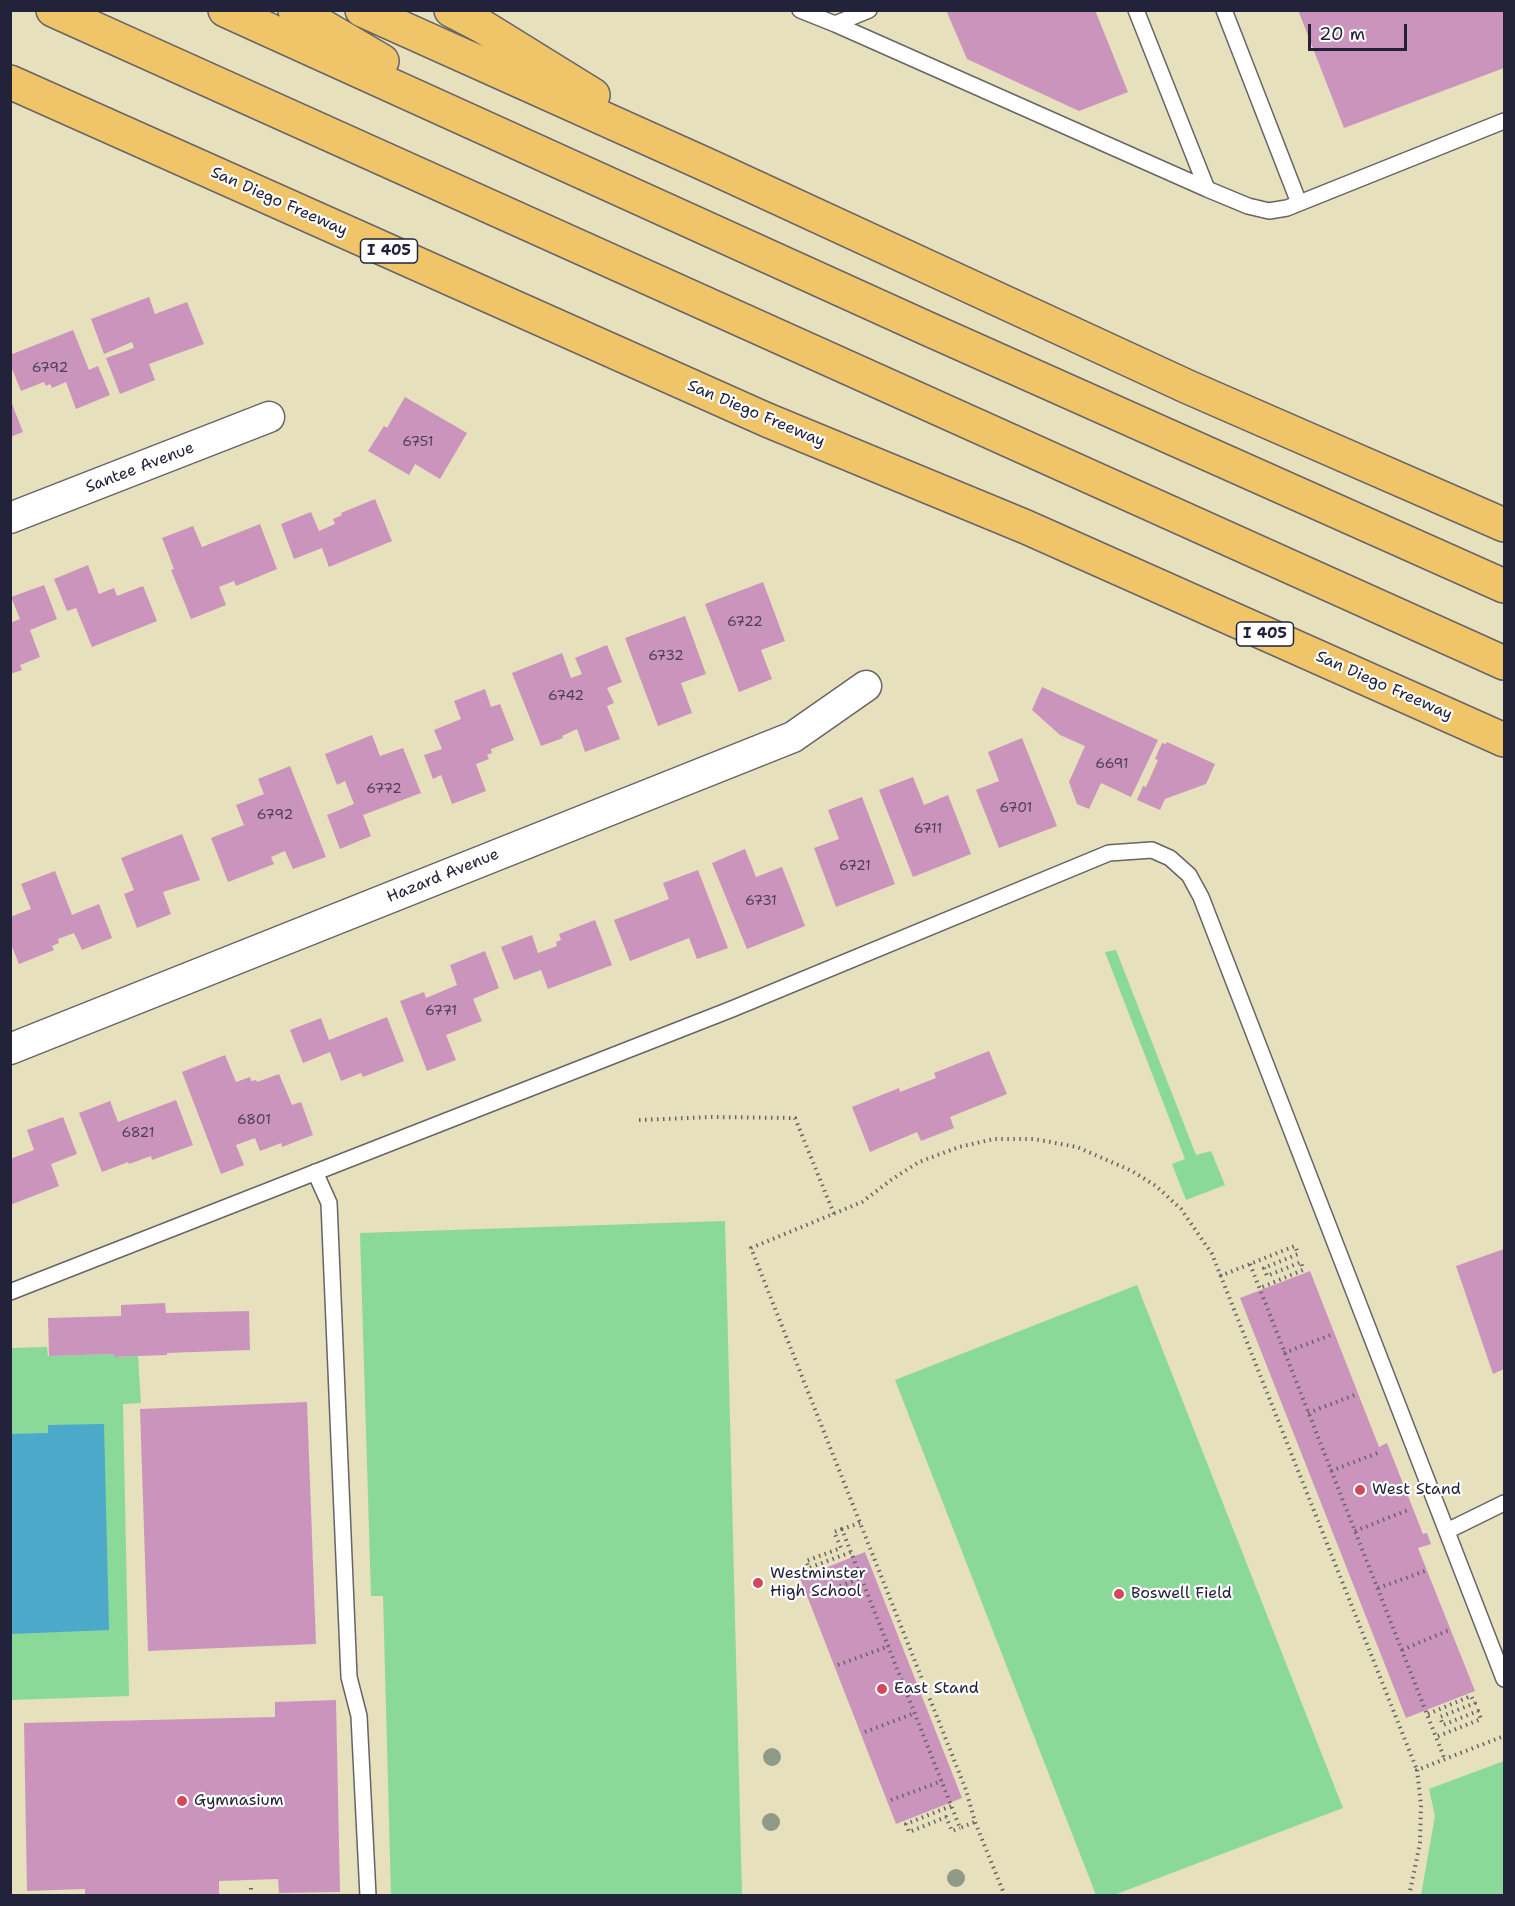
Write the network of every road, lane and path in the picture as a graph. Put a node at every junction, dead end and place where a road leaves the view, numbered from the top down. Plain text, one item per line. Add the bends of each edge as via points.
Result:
1 (53, 10) edge
2 (225, 10) edge
3 (295, 10) edge
4 (362, 10) edge
5 (451, 10) edge
6 (800, 10) edge
7 (869, 10) edge
8 (1136, 10) edge
9 (1224, 10) edge
10 (835, 24) junction
11 (10, 82) edge
12 (1504, 121) edge
13 (558, 161) junction
14 (707, 165) junction
15 (1207, 189) junction
16 (1299, 203) junction
17 (269, 417) dead end
18 (10, 518) edge
19 (1504, 525) edge
20 (1504, 586) edge
21 (1504, 663) edge
22 (866, 686) dead end
23 (1504, 740) edge
24 (10, 1049) edge
25 (639, 1120) dead end
26 (315, 1172) junction
27 (834, 1214) junction
28 (1250, 1264) junction
29 (1220, 1276) junction
30 (1260, 1288) junction
31 (10, 1292) edge
32 (1334, 1334) dead end
33 (1284, 1353) junction
34 (1357, 1394) dead end
35 (1308, 1413) junction
36 (1380, 1452) dead end
37 (1331, 1471) junction
38 (1504, 1503) edge
39 (1408, 1510) dead end
40 (860, 1523) junction
41 (842, 1529) junction
42 (1355, 1531) junction
43 (1446, 1531) junction
44 (851, 1552) junction
45 (1425, 1571) dead end
46 (862, 1578) junction
47 (1378, 1588) junction
48 (812, 1597) dead end
49 (1449, 1630) dead end
50 (889, 1646) junction
51 (1402, 1650) junction
52 (838, 1665) dead end
53 (1504, 1680) edge
54 (915, 1713) junction
55 (1428, 1714) junction
56 (865, 1732) dead end
57 (1504, 1736) edge
58 (1436, 1737) junction
59 (1445, 1760) junction
60 (1417, 1770) junction
61 (942, 1781) junction
62 (891, 1800) dead end
63 (951, 1806) junction
64 (975, 1822) junction
65 (960, 1828) junction
66 (251, 1888) dead end
67 (251, 1896) edge
68 (368, 1896) edge
69 (1005, 1896) edge
70 (1409, 1896) edge

1 - 21 highway
2 - 13 highway
3 - 13 highway
4 - 14 highway
5 - 14 highway
6 - 10 lane
7 - 10 lane
8 - 15 lane
9 - 16 lane
10 - 15 lane
11 - 23 highway, San Diego Freeway / I 405 via 767,420 1026,527
12 - 16 lane
13 - 20 highway
14 - 19 highway via 1188,387
15 - 16 lane via 1269,211
17 - 18 street, Santee Avenue
22 - 24 street, Hazard Avenue via 793,737
25 - 27 path via 795,1118
26 - 31 lane
26 - 43 lane via 732,1009 1109,853 1152,850 1170,858 1189,875 1201,897
26 - 68 lane via 329,1203 349,1677 359,1716
27 - 29 path via 862,1202 919,1162 958,1147 994,1139 1034,1139 1077,1147 1156,1186 1181,1209 1201,1236
27 - 40 path via 751,1248
28 - 29 path
28 - 30 path
28 - 30 path via 1295,1246 1298,1254 1264,1268 1267,1276 1301,1262 1304,1270
29 - 60 path
30 - 33 path
32 - 33 path
33 - 35 path
34 - 35 path
35 - 37 path
36 - 37 path
37 - 42 path
38 - 43 lane
39 - 42 path
40 - 41 path
40 - 64 path via 966,1790
41 - 44 path
41 - 44 path via 834,1532 841,1548 806,1561 809,1568
42 - 47 path
43 - 53 lane
44 - 46 path
45 - 47 path
46 - 48 path
46 - 50 path
47 - 51 path
49 - 51 path
50 - 52 path
50 - 54 path
51 - 55 path
54 - 56 path
54 - 61 path
55 - 58 path
55 - 58 path via 1471,1696 1475,1703 1440,1717 1443,1725 1478,1710 1481,1719
57 - 59 path
58 - 59 path
59 - 60 path
60 - 70 path via 1420,1843
61 - 62 path
61 - 63 path
63 - 65 path
63 - 65 path via 906,1824 909,1832 946,1817 952,1831
64 - 65 path
64 - 69 path
66 - 67 path

